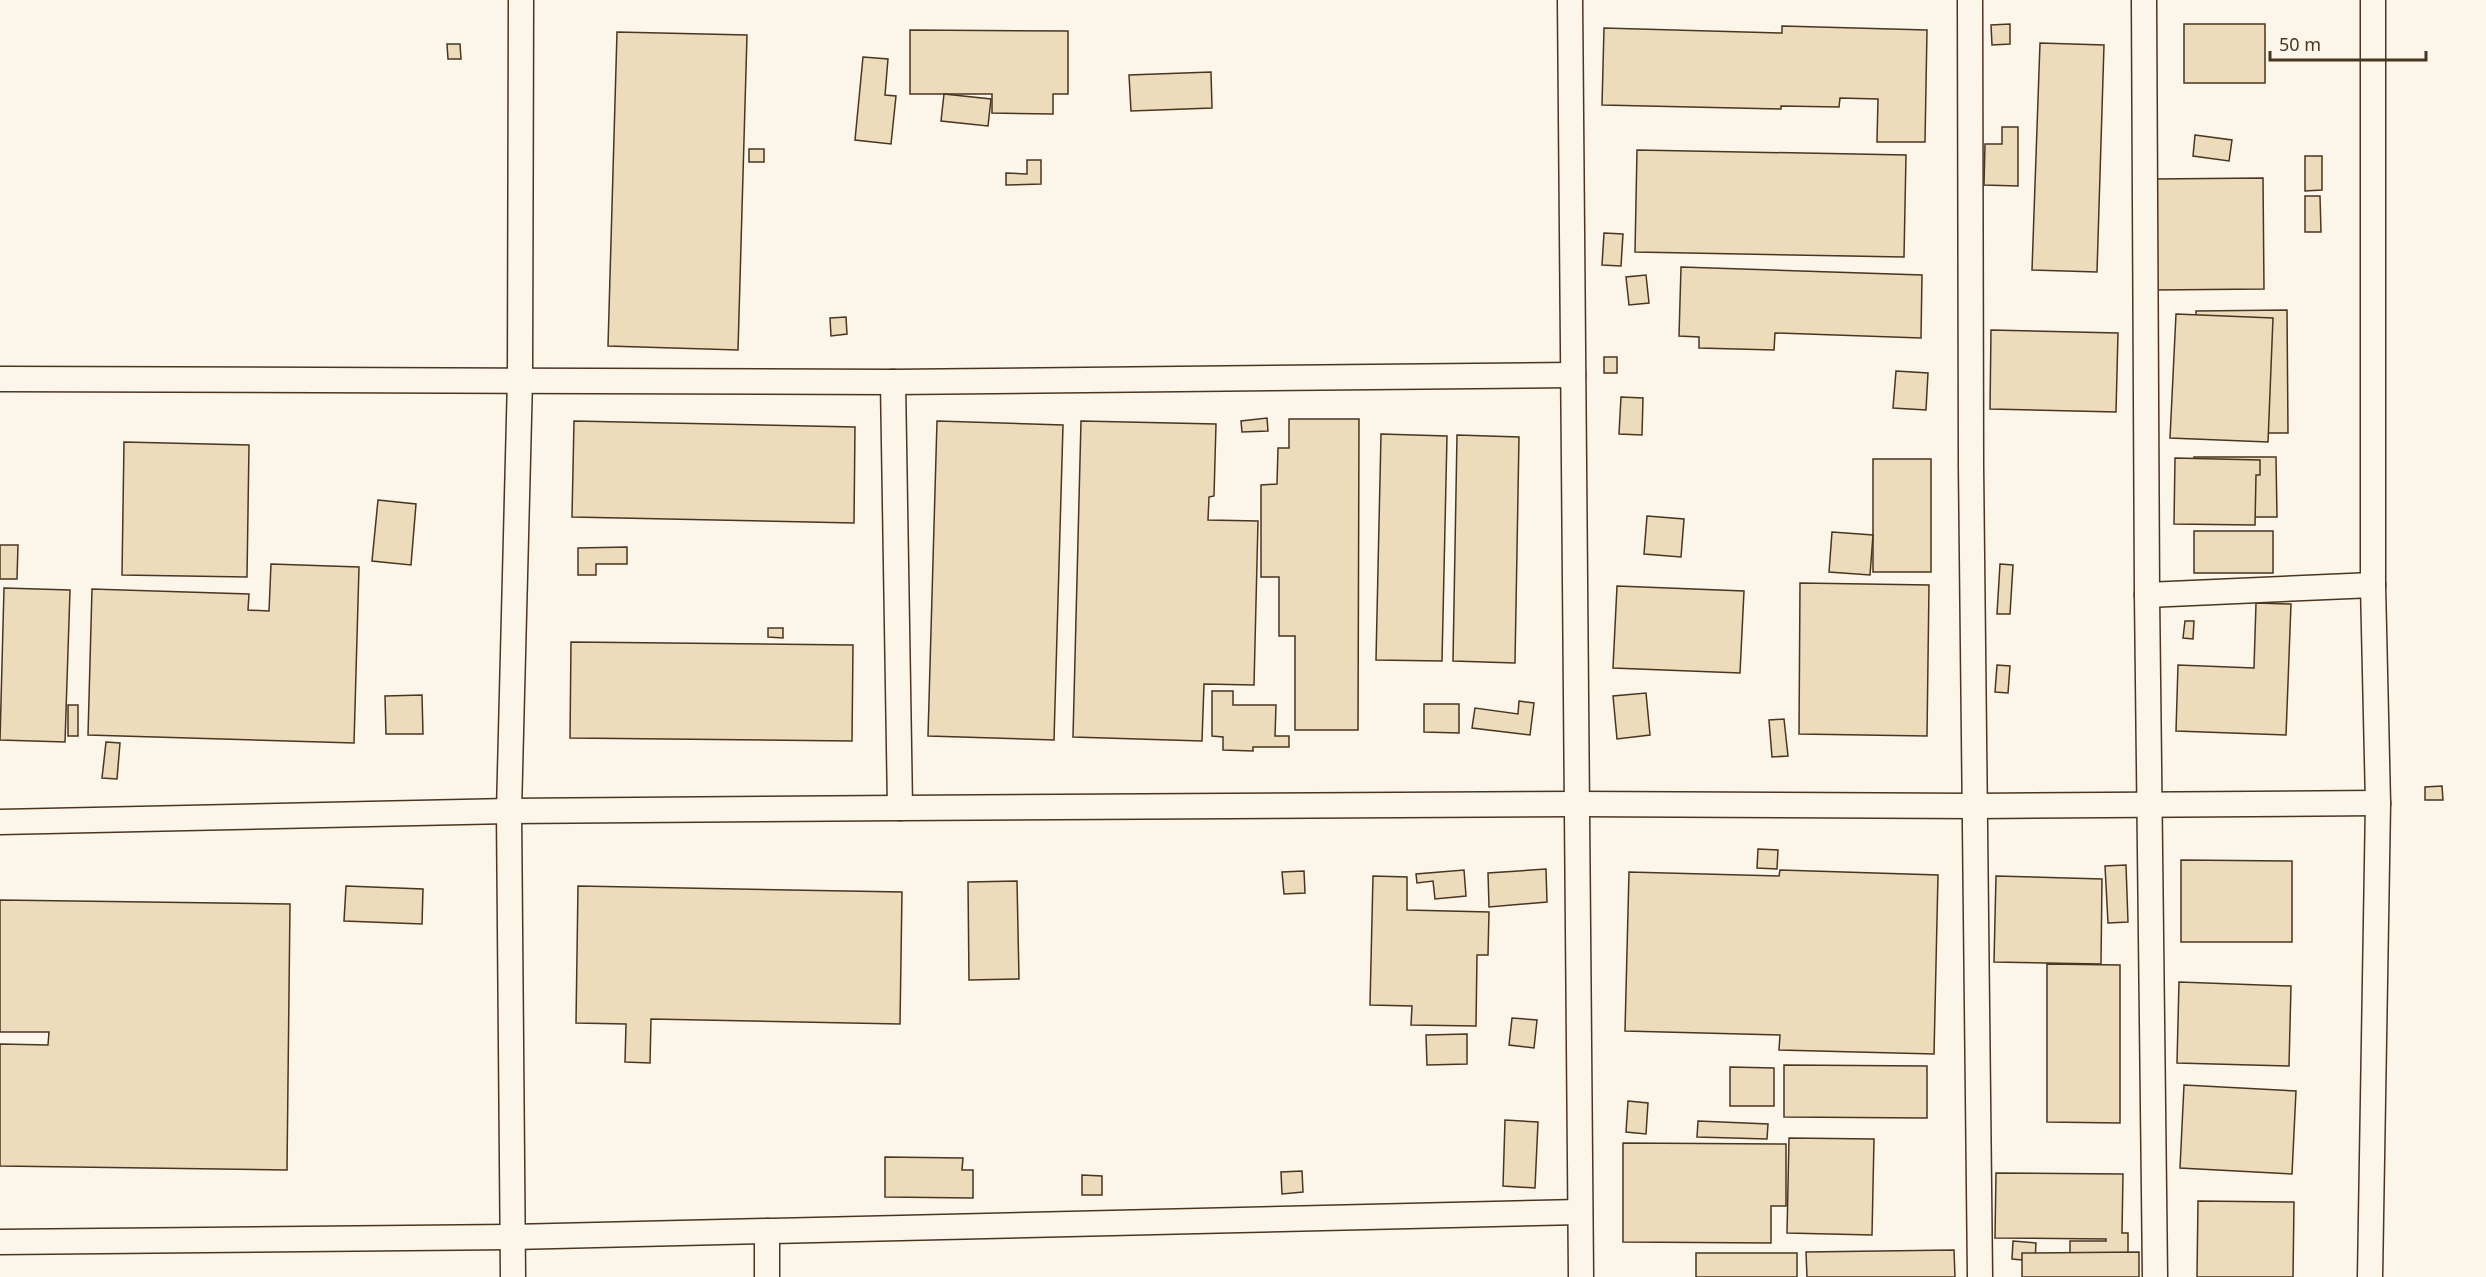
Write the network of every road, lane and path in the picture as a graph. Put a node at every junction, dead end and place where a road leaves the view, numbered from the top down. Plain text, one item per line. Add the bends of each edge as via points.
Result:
1 (521, 0) edge
2 (1570, 0) edge
3 (1970, 0) edge
4 (2144, 0) edge
5 (2373, 0) edge
6 (1573, 375) junction
7 (0, 379) edge
8 (520, 379) junction
9 (892, 382) junction
10 (2373, 585) junction
11 (2147, 595) junction
12 (2151, 803) junction
13 (2378, 803) junction
14 (1576, 804) junction
15 (1976, 806) junction
16 (900, 808) junction
17 (509, 811) junction
18 (0, 822) edge
19 (1580, 1212) junction
20 (767, 1231) junction
21 (512, 1236) junction
22 (0, 1242) edge
23 (513, 1277) edge
24 (766, 1277) edge
25 (1581, 1277) edge
26 (1980, 1277) edge
27 (2155, 1277) edge
28 (2370, 1277) edge

1 - 8 street
2 - 6 street
3 - 15 street
4 - 11 street
5 - 10 street
6 - 9 street
6 - 14 street
7 - 8 street
8 - 9 street
8 - 17 street
9 - 16 street
10 - 11 street
10 - 13 street
11 - 12 street
12 - 13 street
12 - 15 street
12 - 27 street
13 - 28 street
14 - 15 street
14 - 16 street
14 - 19 street
15 - 26 street
16 - 17 street
17 - 18 street
17 - 21 street
19 - 20 street
19 - 25 street
20 - 21 street
20 - 24 street
21 - 22 street
21 - 23 street

